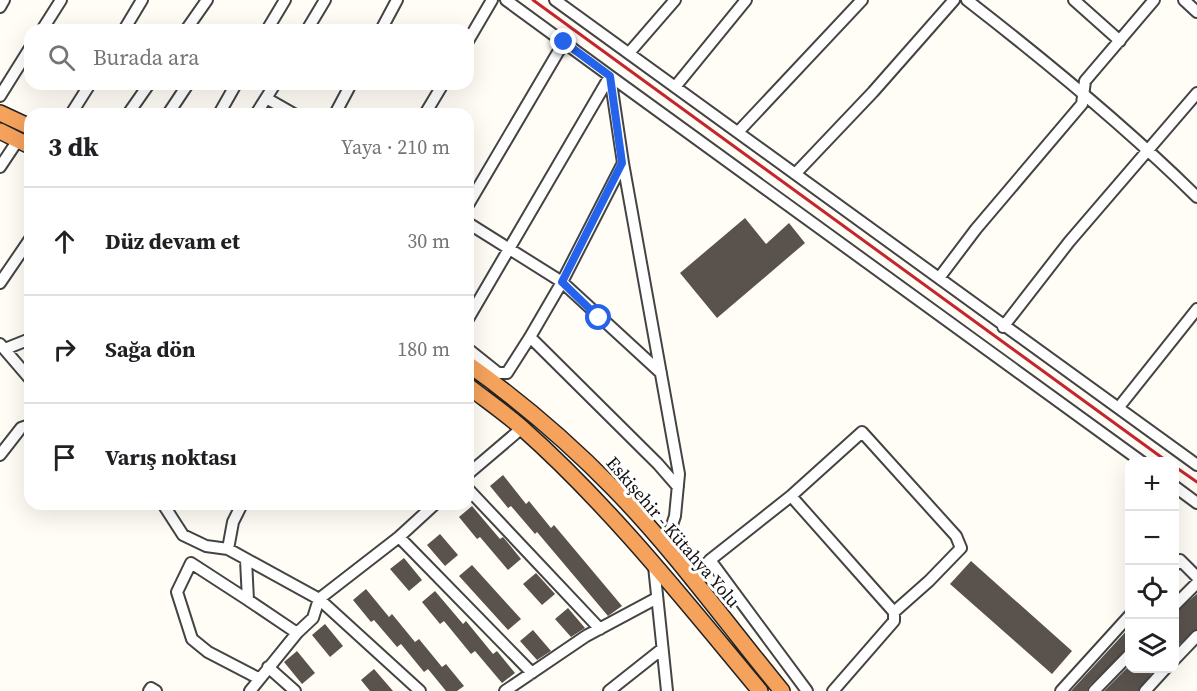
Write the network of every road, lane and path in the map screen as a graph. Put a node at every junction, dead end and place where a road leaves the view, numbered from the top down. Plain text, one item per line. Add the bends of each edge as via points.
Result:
1 (4, 0) edge
2 (61, 0) edge
3 (142, 0) edge
4 (207, 0) edge
5 (285, 0) edge
6 (325, 0) edge
7 (397, 0) edge
8 (492, 0) edge
9 (506, 0) edge
10 (555, 0) edge
11 (675, 0) edge
12 (746, 0) edge
13 (862, 0) edge
14 (954, 0) edge
15 (967, 0) edge
16 (1074, 0) edge
17 (1154, 0) edge
18 (1184, 0) edge
19 (570, 5) edge
20 (0, 7) edge
21 (1197, 12) edge
22 (46, 24) edge
23 (128, 24) edge
24 (190, 24) edge
25 (271, 24) edge
26 (311, 24) edge
27 (384, 24) edge
28 (474, 31) edge
29 (1120, 41) junction
30 (564, 42) junction
31 (629, 53) junction
32 (24, 58) edge
33 (610, 76) junction
34 (675, 87) junction
35 (86, 90) edge
36 (145, 90) edge
37 (184, 90) edge
38 (233, 90) edge
39 (271, 90) edge
40 (348, 90) edge
41 (439, 90) edge
42 (1083, 93) junction
43 (1197, 93) edge
44 (0, 96) edge
45 (266, 98) junction
46 (75, 108) edge
47 (132, 108) edge
48 (172, 108) edge
49 (222, 108) edge
50 (260, 108) edge
51 (284, 108) edge
52 (338, 108) edge
53 (429, 108) edge
54 (0, 113) edge
55 (24, 124) edge
56 (0, 131) edge
57 (739, 131) junction
58 (24, 143) edge
59 (1147, 148) junction
60 (622, 163) junction
61 (0, 167) edge
62 (795, 173) junction
63 (474, 195) edge
64 (1197, 197) edge
65 (474, 227) edge
66 (24, 248) edge
67 (509, 249) junction
68 (939, 278) junction
69 (562, 282) junction
70 (0, 283) edge
71 (474, 309) edge
72 (1197, 309) edge
73 (1003, 327) junction
74 (530, 337) junction
75 (24, 341) edge
76 (2, 347) edge
77 (474, 354) edge
78 (474, 368) edge
79 (24, 372) edge
80 (661, 373) junction
81 (474, 391) edge
82 (1119, 407) junction
83 (24, 427) edge
84 (522, 428) junction
85 (0, 455) edge
86 (1135, 457) edge
87 (1197, 465) edge
88 (474, 469) edge
89 (678, 488) junction
90 (1179, 490) edge
91 (474, 495) edge
92 (791, 496) junction
93 (1197, 503) edge
94 (167, 510) edge
95 (239, 510) edge
96 (428, 510) edge
97 (399, 537) junction
98 (665, 546) junction
99 (228, 549) junction
100 (246, 560) junction
101 (710, 560) junction
102 (1175, 565) edge
103 (654, 566) junction
104 (1197, 577) edge
105 (691, 580) junction
106 (1197, 583) edge
107 (657, 598) junction
108 (319, 599) junction
109 (248, 600) junction
110 (1179, 601) edge
111 (894, 612) junction
112 (1126, 619) edge
113 (600, 629) junction
114 (297, 633) junction
115 (1197, 636) edge
116 (663, 650) junction
117 (1179, 655) edge
118 (1125, 659) edge
119 (268, 667) junction
120 (532, 672) junction
121 (1162, 673) edge
122 (258, 678) junction
123 (149, 691) edge
124 (156, 691) edge
125 (250, 691) edge
126 (295, 691) edge
127 (420, 691) edge
128 (505, 691) edge
129 (609, 691) edge
130 (667, 691) edge
131 (760, 691) edge
132 (782, 691) edge
133 (807, 691) edge
134 (833, 691) edge
135 (1061, 691) edge
136 (1094, 691) edge
137 (1145, 691) edge

1 - 20 street
2 - 22 street
3 - 23 street
4 - 24 street
5 - 25 street
6 - 26 street
7 - 27 street
8 - 28 street
9 - 30 street
10 - 19 street
11 - 31 street
12 - 34 street
13 - 57 street
14 - 62 street
15 - 42 street
16 - 29 street
17 - 29 street
18 - 21 street
19 - 31 street
29 - 42 street via 1085,81
30 - 33 street
30 - 63 street
31 - 34 street
32 - 44 street
33 - 60 street
33 - 67 street
33 - 86 street
34 - 57 street
35 - 46 street
36 - 47 street
37 - 48 street
38 - 49 street
39 - 45 street
40 - 52 street
41 - 53 street
42 - 59 street
42 - 68 street via 1082,104
43 - 59 street
45 - 50 street
45 - 51 street
54 - 55 highway
56 - 58 highway
57 - 62 street
58 - 61 street
59 - 64 street
59 - 73 street
60 - 69 street
60 - 80 street
62 - 68 street
65 - 67 street
66 - 70 street
67 - 69 street
67 - 71 street
68 - 73 street
69 - 74 street
69 - 80 street
72 - 82 street
73 - 82 street
74 - 77 street via 507,373 498,373
74 - 89 street
75 - 76 street
76 - 79 street
78 - 98 highway, Eskişehir - Kütahya Yolu via 557,433
80 - 89 street via 679,474
81 - 84 highway, Eskişehir - Kütahya Yolu
82 - 87 street
83 - 85 street
84 - 88 street
84 - 103 highway, Eskişehir - Kütahya Yolu
89 - 98 street via 675,516
90 - 93 street
91 - 113 street
92 - 101 street
92 - 111 street
92 - 111 street via 862,432 956,536 961,548
94 - 99 street via 183,535 206,546
95 - 99 street
96 - 97 street
97 - 108 street
97 - 120 street
98 - 105 highway, Eskişehir - Kütahya Yolu
99 - 100 street
100 - 108 street
100 - 109 street
101 - 105 street
101 - 133 street
102 - 104 street via 1180,560
103 - 107 street
103 - 131 highway, Eskişehir - Kütahya Yolu
105 - 132 highway, Eskişehir - Kütahya Yolu
106 - 110 street
107 - 113 street
107 - 116 street
108 - 114 street via 313,618
108 - 127 street
109 - 114 street
109 - 122 street via 191,562 177,592 192,639 208,652
111 - 134 street via 894,621
112 - 135 street
113 - 120 street
114 - 119 street
115 - 117 street
116 - 129 street
116 - 130 street
118 - 136 street
119 - 122 street
119 - 126 street
120 - 128 street
121 - 137 street
122 - 125 street
123 - 124 street

